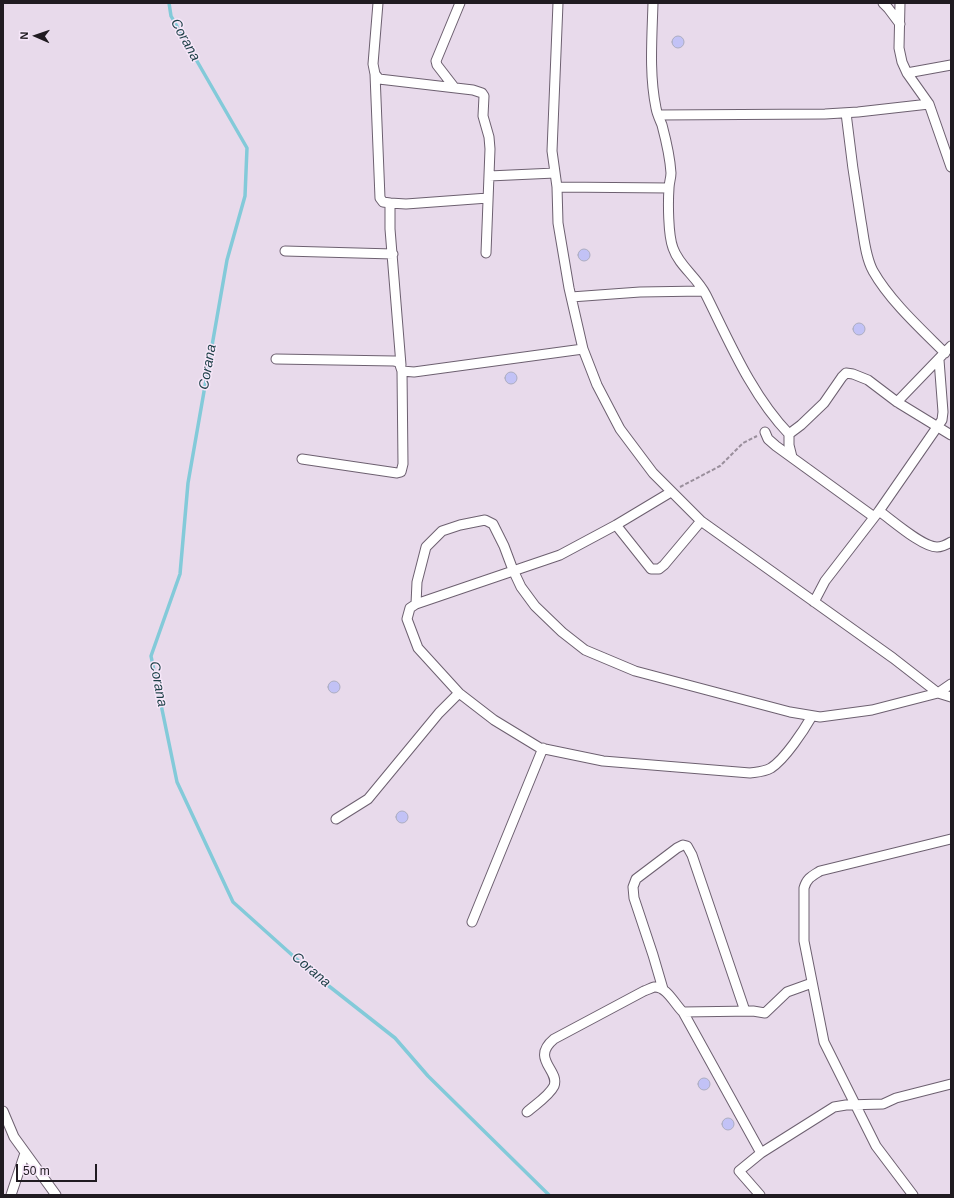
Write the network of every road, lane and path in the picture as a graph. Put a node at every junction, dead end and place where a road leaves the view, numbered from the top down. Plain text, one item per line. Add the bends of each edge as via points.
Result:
1 (378, 3) edge
2 (460, 3) edge
3 (558, 3) edge
4 (653, 3) edge
5 (883, 3) edge
6 (900, 3) edge
7 (900, 24) junction
8 (951, 65) edge
9 (907, 73) junction
10 (375, 74) junction
11 (454, 88) junction
12 (929, 104) junction
13 (846, 113) junction
14 (658, 116) junction
15 (951, 167) edge
16 (555, 173) junction
17 (489, 176) junction
18 (556, 187) junction
19 (669, 188) junction
20 (488, 198) junction
21 (390, 203) junction
22 (285, 251) dead end
23 (486, 253) dead end
24 (393, 254) junction
25 (703, 291) junction
26 (571, 297) junction
27 (583, 349) junction
28 (945, 353) edge
29 (276, 358) dead end
30 (401, 368) junction
31 (897, 402) junction
32 (937, 428) junction
33 (765, 432) joint
34 (789, 434) junction
35 (951, 436) edge
36 (792, 457) junction
37 (302, 459) dead end
38 (671, 492) junction
39 (876, 514) junction
40 (701, 521) junction
41 (616, 525) junction
42 (951, 542) edge
43 (513, 570) junction
44 (814, 602) junction
45 (416, 604) junction
46 (951, 684) edge
47 (459, 693) junction
48 (938, 693) junction
49 (951, 697) edge
50 (812, 716) junction
51 (543, 748) junction
52 (336, 819) dead end
53 (951, 839) edge
54 (472, 922) dead end
55 (812, 983) junction
56 (663, 989) junction
57 (745, 1011) junction
58 (683, 1012) junction
59 (951, 1084) edge
60 (855, 1105) junction
61 (3, 1111) edge
62 (527, 1112) dead end
63 (6, 1127) edge
64 (25, 1153) junction
65 (761, 1154) junction
66 (12, 1195) edge
67 (56, 1195) edge
68 (760, 1195) edge
69 (913, 1195) edge

1 - 10 street via 373,64
2 - 11 street via 436,61
3 - 16 street via 552,151
4 - 14 street via 651,61
5 - 7 street
6 - 7 street
7 - 9 street via 899,48
8 - 9 street
9 - 12 street
10 - 11 street via 379,79
10 - 21 street via 380,198 383,202
11 - 17 street via 476,90 484,96 483,116 490,149
12 - 13 street
12 - 15 street
13 - 14 street
13 - 28 street via 866,250 873,270 917,326
14 - 19 street via 671,173
16 - 17 street
16 - 18 street
17 - 20 street
18 - 19 street
18 - 26 street via 558,223
19 - 25 street via 670,236 673,248
20 - 21 street
20 - 23 street
21 - 24 street
22 - 24 street
24 - 30 street
25 - 26 street
25 - 34 street via 758,394
26 - 27 street
27 - 30 street via 414,372
27 - 38 street via 597,385 620,429 653,473
28 - 31 street
28 - 32 street via 943,412
29 - 30 street via 394,361 399,362
30 - 37 street via 401,472
31 - 32 street
31 - 34 street via 868,380 846,374 824,403
32 - 35 street
32 - 39 street
33 - 36 street via 768,439
33 - 38 path via 743,444 720,466
34 - 36 street
36 - 39 street
38 - 40 street
38 - 41 street
39 - 42 street via 930,546 942,547
39 - 44 street via 825,581
40 - 41 street via 659,569 651,568
40 - 44 street
41 - 43 street via 560,555
43 - 45 street
43 - 45 street via 493,524 485,520 451,527 442,531 426,547 416,582
43 - 50 street via 535,606 585,650 635,671
44 - 48 street
45 - 47 street via 410,608 407,619 418,648
46 - 48 street
47 - 51 street via 494,720
47 - 52 street via 439,713 368,798
48 - 49 street
48 - 50 street via 872,710
50 - 51 street via 778,762 762,772 603,761
51 - 54 street
53 - 55 street via 820,871 806,881 803,896 804,941
55 - 57 street via 787,992 765,1013
55 - 60 street via 824,1042
56 - 57 street via 634,898 633,883 677,848 687,846
56 - 58 street
56 - 62 street via 654,987 644,991 554,1038 546,1048 545,1060 553,1076 554,1085 550,1092
57 - 58 street
58 - 65 street
59 - 60 street via 896,1098 883,1104
60 - 65 street via 834,1107
60 - 69 street via 876,1146
61 - 63 street
63 - 64 street
64 - 66 street
64 - 67 street
65 - 68 street via 739,1171

